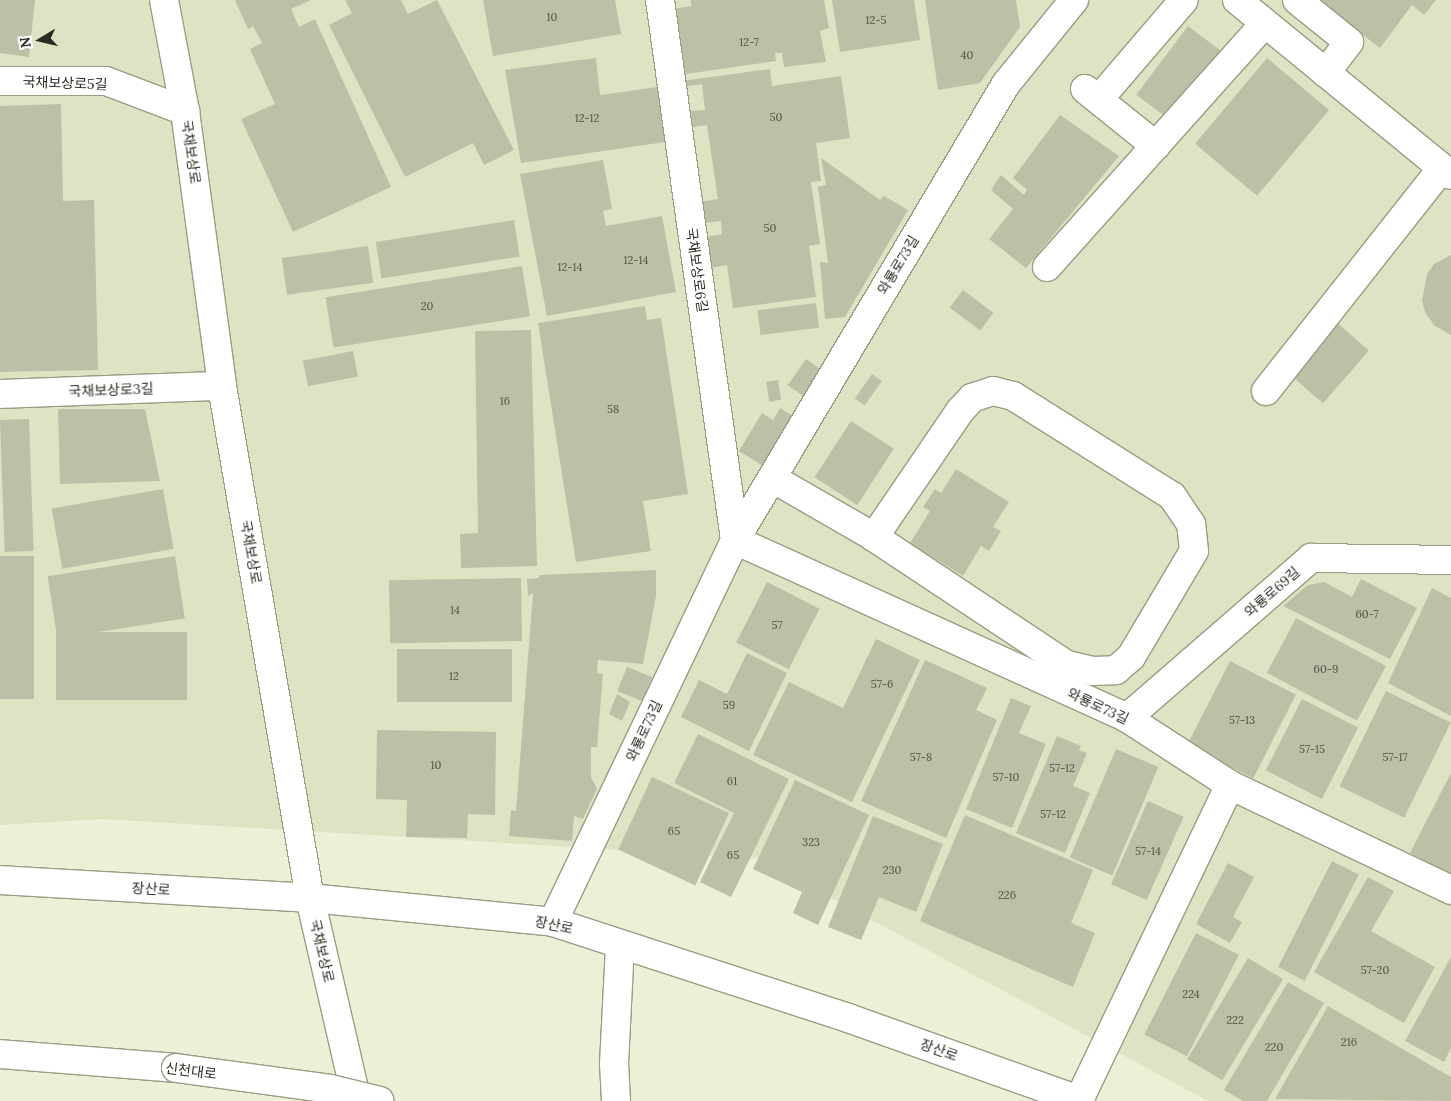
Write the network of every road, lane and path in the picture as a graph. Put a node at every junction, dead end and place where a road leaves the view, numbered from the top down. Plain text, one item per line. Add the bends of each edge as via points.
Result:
1 (164, 0) edge
2 (660, 0) edge
3 (1074, 0) edge
4 (1184, 0) edge
5 (1237, 0) edge
6 (1297, 0) edge
7 (1265, 23) junction
8 (1326, 73) junction
9 (0, 81) edge
10 (185, 111) junction
11 (1156, 146) junction
12 (1446, 172) edge
13 (1047, 267) dead end
14 (222, 386) junction
15 (1266, 391) dead end
16 (0, 394) edge
17 (772, 478) junction
18 (874, 537) junction
19 (735, 540) junction
20 (1451, 560) edge
21 (1127, 718) junction
22 (1230, 785) junction
23 (0, 880) edge
24 (1451, 890) edge
25 (310, 898) junction
26 (554, 922) junction
27 (620, 945) junction
28 (0, 1054) edge
29 (1080, 1100) edge
30 (357, 1101) edge
31 (380, 1101) edge
32 (616, 1101) edge

1 - 10 main road, 국채보상로
2 - 19 main road, 국채보상로6길
3 - 17 main road, 와룡로73길 via 1006,84
4 - 11 main road via 1092,94
5 - 7 main road
6 - 8 main road via 1349,42
7 - 8 main road
7 - 11 main road
8 - 12 main road
9 - 10 main road, 국채보상로5길 via 106,81
10 - 14 main road, 국채보상로
11 - 13 main road
12 - 15 main road
14 - 16 main road, 국채보상로3길
14 - 25 main road, 국채보상로
17 - 18 main road
17 - 19 main road, 와룡로73길
18 - 18 main road via 1067,665 1092,671 1116,670 1131,657 1194,551 1190,524 1172,496 1013,396 993,391 972,398 960,410
19 - 21 main road, 와룡로73길
19 - 26 main road, 와룡로73길
20 - 21 main road, 와룡로69길 via 1311,558
21 - 22 main road, 와룡로73길
22 - 24 main road, 와룡로73길
22 - 29 main road
23 - 25 main road, 장산로
25 - 26 main road, 장산로
25 - 30 main road, 국채보상로
26 - 27 main road, 장산로
27 - 29 main road, 장산로 via 848,1018
27 - 32 main road via 614,1064
28 - 31 main road, 신천대로, bridge via 176,1068 331,1088

